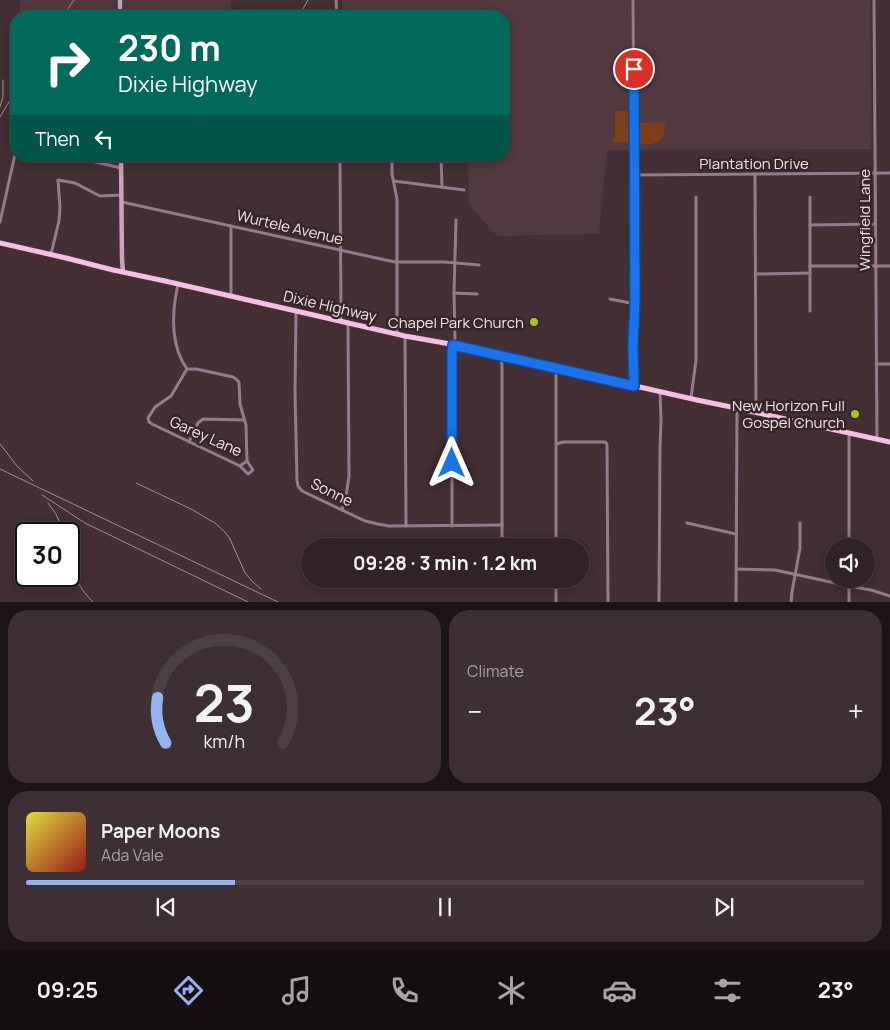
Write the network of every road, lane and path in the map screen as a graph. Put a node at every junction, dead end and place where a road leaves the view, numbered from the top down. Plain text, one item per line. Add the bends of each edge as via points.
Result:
1 (633, 0) edge
2 (874, 0) edge
3 (13, 162) edge
4 (96, 162) edge
5 (121, 162) edge
6 (340, 162) edge
7 (392, 162) edge
8 (441, 162) edge
9 (121, 168) junction
10 (875, 173) junction
11 (890, 173) edge
12 (634, 174) junction
13 (755, 174) junction
14 (394, 181) junction
15 (442, 187) junction
16 (464, 190) dead end
17 (121, 195) junction
18 (696, 197) dead end
19 (810, 197) dead end
20 (121, 201) junction
21 (456, 220) dead end
22 (0, 222) edge
23 (875, 224) junction
24 (810, 225) junction
25 (231, 226) junction
26 (0, 243) edge
27 (340, 250) junction
28 (51, 254) junction
29 (396, 262) junction
30 (455, 263) junction
31 (478, 265) dead end
32 (810, 266) junction
33 (876, 266) junction
34 (890, 266) edge
35 (123, 272) junction
36 (810, 273) junction
37 (756, 274) junction
38 (178, 284) junction
39 (454, 293) junction
40 (477, 294) dead end
41 (231, 296) junction
42 (610, 299) dead end
43 (634, 304) junction
44 (296, 311) junction
45 (810, 311) dead end
46 (341, 321) junction
47 (348, 323) junction
48 (397, 333) junction
49 (405, 336) junction
50 (453, 345) junction
51 (501, 356) junction
52 (876, 364) junction
53 (890, 364) edge
54 (187, 369) junction
55 (556, 369) junction
56 (634, 386) junction
57 (660, 392) junction
58 (691, 399) junction
59 (737, 408) junction
60 (756, 412) junction
61 (244, 420) junction
62 (850, 433) junction
63 (877, 439) junction
64 (189, 442) junction
65 (890, 442) edge
66 (556, 444) junction
67 (247, 461) junction
68 (240, 466) junction
69 (342, 510) junction
70 (687, 523) dead end
71 (800, 524) dead end
72 (502, 525) junction
73 (406, 526) junction
74 (452, 526) junction
75 (736, 534) junction
76 (504, 538) edge
77 (556, 538) edge
78 (849, 538) edge
79 (736, 569) junction
80 (795, 574) junction
81 (825, 581) edge
82 (556, 588) edge
83 (849, 588) edge
84 (860, 588) edge
85 (890, 596) edge
86 (556, 602) edge
87 (608, 602) edge
88 (660, 602) edge
89 (664, 602) edge
90 (736, 602) edge
91 (791, 602) edge
92 (849, 602) edge

1 - 12 street
2 - 10 street, Wingfield Lane
3 - 22 street
4 - 9 street
5 - 9 street
6 - 27 street
7 - 14 street
8 - 15 street
9 - 17 street
10 - 11 street, Plantation Drive
10 - 13 street, Plantation Drive
10 - 23 street, Wingfield Lane
12 - 13 street, Plantation Drive
12 - 43 street
13 - 37 street
14 - 15 street
14 - 29 street via 397,198
15 - 16 street
17 - 20 street
17 - 28 street via 100,196 75,183 58,180 59,221
18 - 58 street via 696,360
19 - 24 street
20 - 25 street, Wurtele Avenue
20 - 35 street
21 - 30 street
23 - 24 street
23 - 33 street, Wingfield Lane
24 - 32 street
25 - 27 street, Wurtele Avenue
25 - 41 street
26 - 28 main road, Dixie Highway
27 - 29 street, Wurtele Avenue
27 - 46 street
28 - 35 main road, Dixie Highway
29 - 30 street, Wurtele Avenue
29 - 48 street
30 - 31 street, Wurtele Avenue
30 - 39 street
32 - 33 street
32 - 36 street
33 - 34 street
33 - 52 street, Wingfield Lane
35 - 38 main road, Dixie Highway
36 - 37 street
36 - 45 street
37 - 60 street
38 - 41 main road, Dixie Highway
38 - 54 street via 174,303 175,331 180,357
39 - 40 street
39 - 50 street
41 - 44 main road, Dixie Highway
42 - 43 street
43 - 56 street
44 - 46 main road, Dixie Highway
44 - 69 street, Sonne via 297,483 303,492
46 - 47 main road, Dixie Highway
47 - 48 main road, Dixie Highway
47 - 69 street via 349,476
48 - 49 main road, Dixie Highway
49 - 50 main road, Dixie Highway
49 - 73 street
50 - 51 main road, Dixie Highway
50 - 74 street
51 - 55 main road, Dixie Highway
51 - 72 street
52 - 53 street
52 - 63 street, Wingfield Lane
54 - 61 street, Garey Lane via 238,380
54 - 64 street, Garey Lane via 171,396 153,409 148,419
55 - 56 main road, Dixie Highway
55 - 66 street
56 - 57 main road, Dixie Highway
57 - 58 main road, Dixie Highway
57 - 88 street
58 - 59 main road, Dixie Highway
59 - 60 main road, Dixie Highway
59 - 75 street
60 - 62 main road, Dixie Highway
61 - 64 street via 203,419
61 - 67 street, Garey Lane
62 - 63 main road, Dixie Highway
62 - 78 street
63 - 65 main road, Dixie Highway
64 - 68 street, Garey Lane
66 - 77 street
66 - 87 street via 606,443 608,447
67 - 68 street, Garey Lane
67 - 68 street via 253,470 248,474
69 - 73 street, Sonne via 371,523
70 - 75 street
71 - 80 street
72 - 74 street, Sonne
72 - 76 street
73 - 74 street, Sonne
75 - 79 street
79 - 80 street
79 - 90 street
80 - 81 street
80 - 91 street
82 - 86 street
83 - 92 street
84 - 85 street
88 - 89 street

